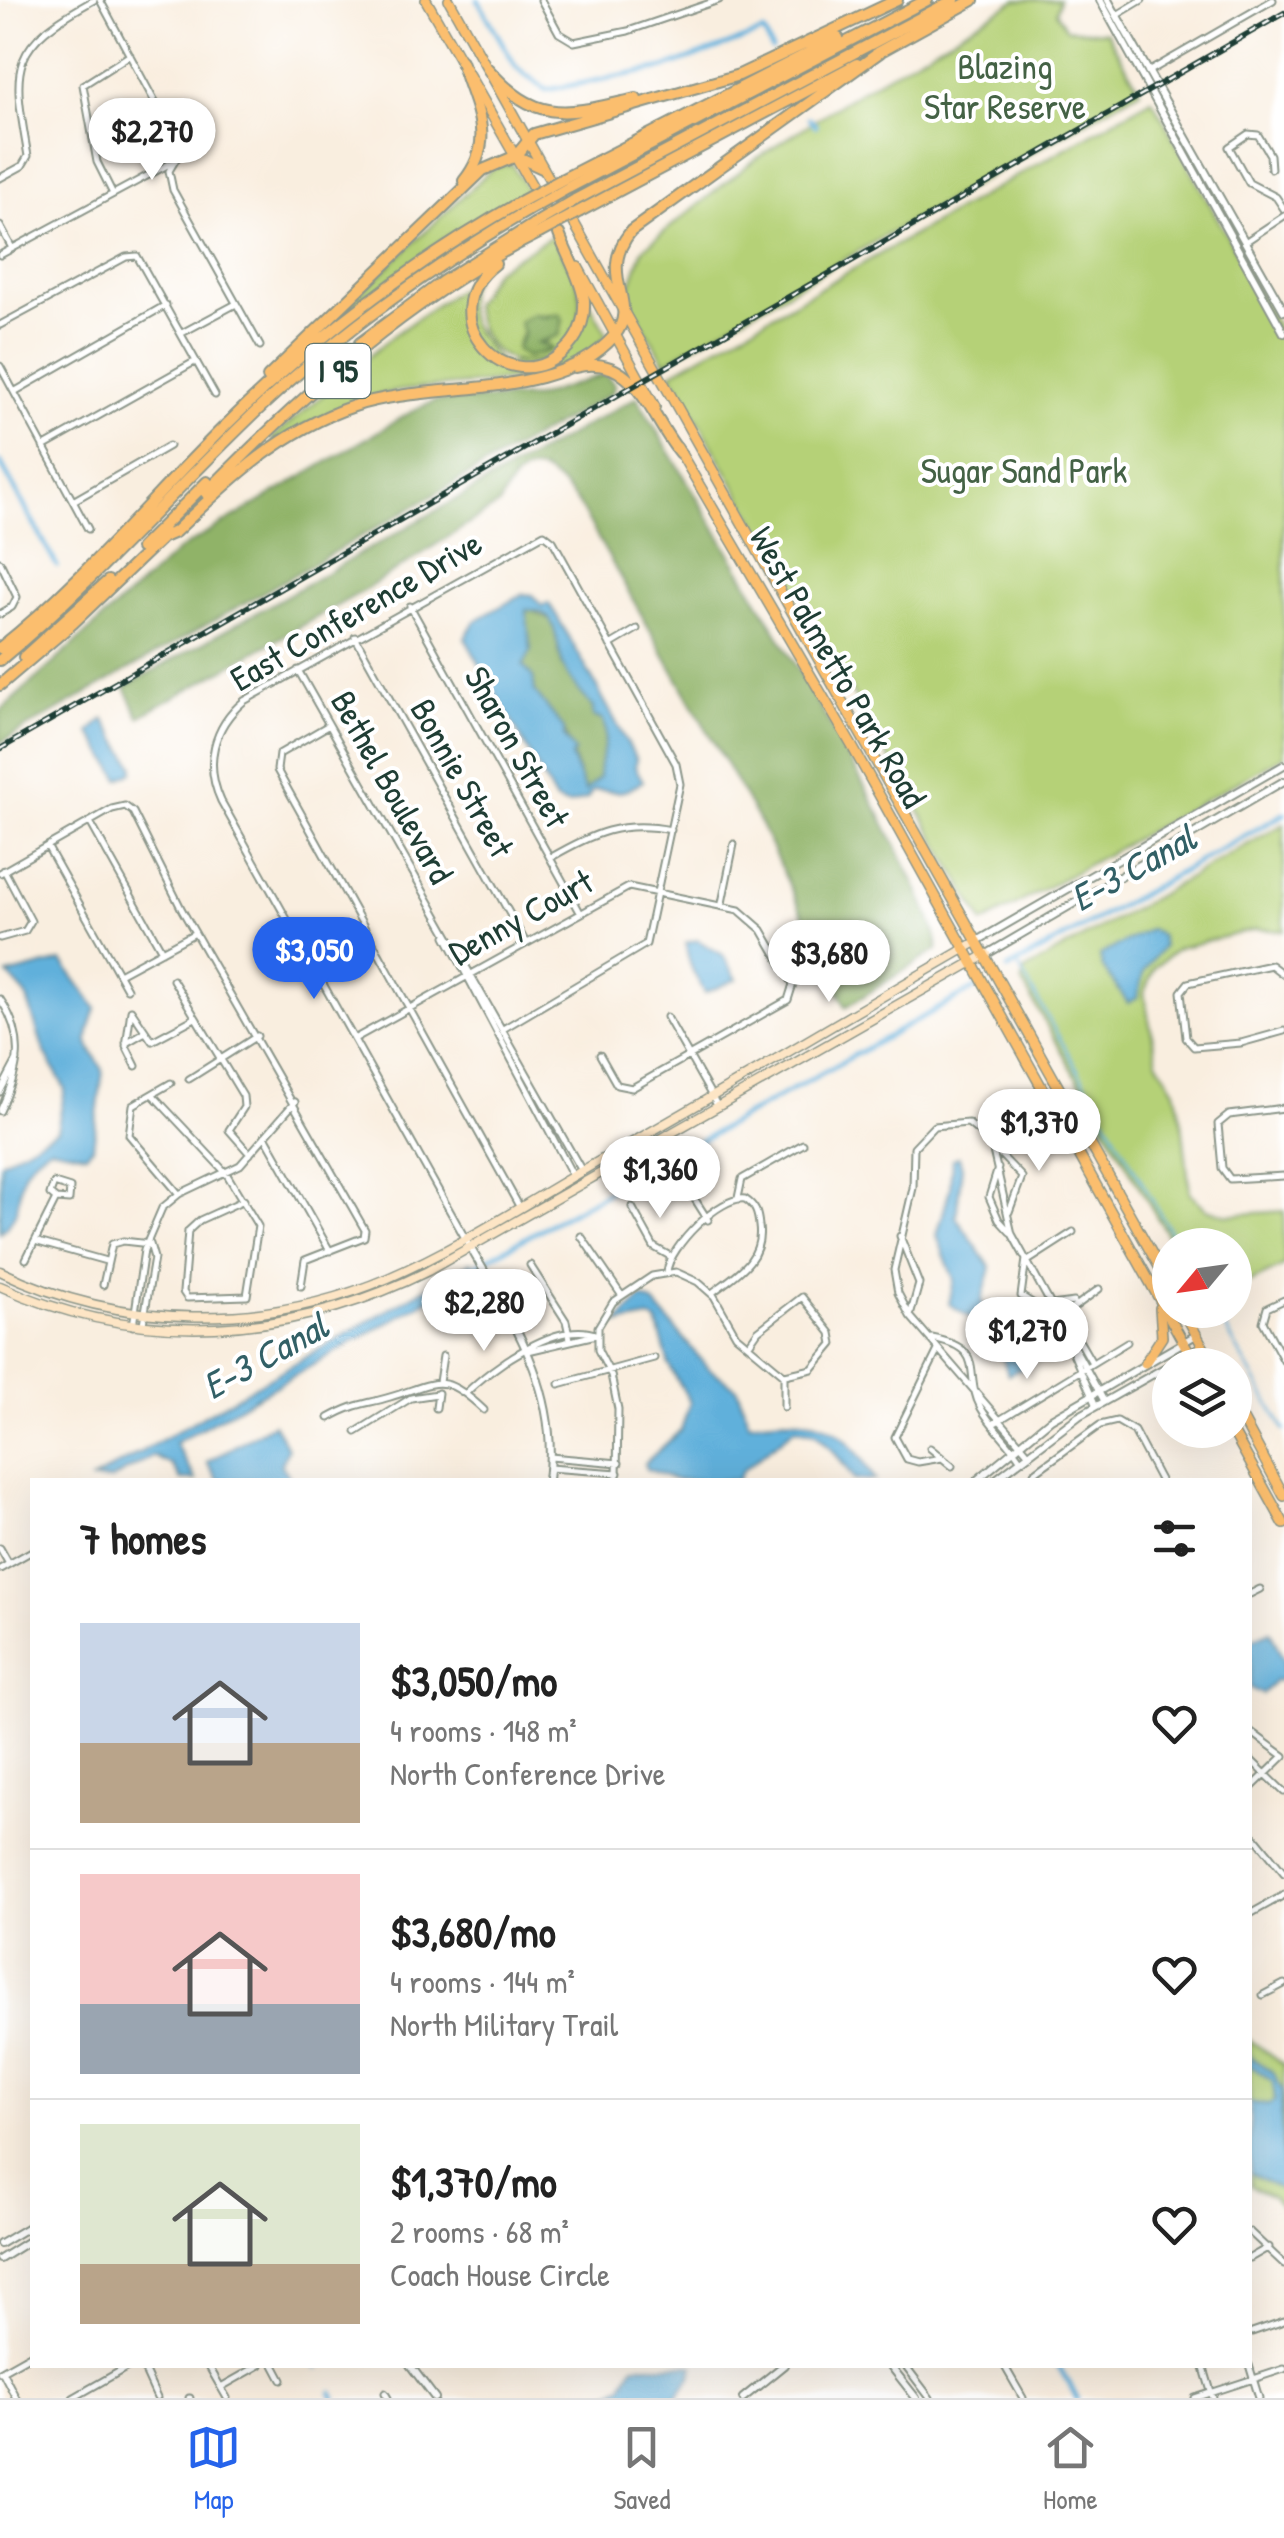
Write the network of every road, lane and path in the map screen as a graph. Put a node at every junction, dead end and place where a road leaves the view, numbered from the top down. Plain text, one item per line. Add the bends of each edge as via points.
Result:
1 (97, 0) edge
2 (426, 0) edge
3 (449, 0) edge
4 (541, 0) edge
5 (720, 0) edge
6 (898, 0) edge
7 (910, 0) edge
8 (928, 0) edge
9 (954, 0) edge
10 (974, 0) edge
11 (1100, 0) edge
12 (1108, 0) edge
13 (1142, 0) edge
14 (1270, 1) edge
15 (1113, 17) junction
16 (880, 52) junction
17 (130, 55) junction
18 (460, 62) junction
19 (488, 68) junction
20 (1148, 72) junction
21 (686, 92) junction
22 (527, 140) junction
23 (516, 156) junction
24 (173, 162) junction
25 (542, 168) junction
26 (1270, 169) dead end
27 (0, 178) edge
28 (566, 184) junction
29 (114, 194) junction
30 (577, 205) junction
31 (524, 207) junction
32 (1284, 212) edge
33 (0, 226) edge
34 (536, 228) junction
35 (522, 230) junction
36 (560, 234) junction
37 (414, 236) junction
38 (1245, 242) junction
39 (1236, 247) junction
40 (12, 248) junction
41 (0, 255) edge
42 (470, 273) junction
43 (236, 304) junction
44 (166, 305) junction
45 (1284, 311) edge
46 (624, 315) junction
47 (0, 324) edge
48 (182, 333) junction
49 (1284, 333) edge
50 (615, 335) junction
51 (260, 346) dead end
52 (196, 361) junction
53 (0, 366) edge
54 (550, 374) junction
55 (14, 392) junction
56 (215, 395) dead end
57 (225, 426) junction
58 (169, 446) dead end
59 (43, 447) junction
60 (680, 453) junction
61 (73, 501) junction
62 (88, 529) dead end
63 (161, 538) junction
64 (0, 562) edge
65 (410, 606) junction
66 (0, 614) edge
67 (638, 630) dead end
68 (356, 638) junction
69 (610, 645) junction
70 (0, 648) edge
71 (814, 651) junction
72 (802, 658) junction
73 (0, 660) edge
74 (298, 670) junction
75 (0, 676) edge
76 (0, 686) edge
77 (329, 725) junction
78 (1284, 766) edge
79 (1284, 781) edge
80 (90, 822) junction
81 (671, 830) junction
82 (734, 844) dead end
83 (47, 846) junction
84 (550, 858) junction
85 (2, 872) edge
86 (659, 891) junction
87 (722, 903) junction
88 (580, 912) junction
89 (443, 929) junction
90 (295, 932) junction
91 (195, 933) junction
92 (0, 938) edge
93 (979, 940) junction
94 (526, 942) junction
95 (268, 946) dead end
96 (965, 948) junction
97 (162, 952) junction
98 (986, 954) junction
99 (972, 962) junction
100 (472, 973) junction
101 (1283, 973) edge
102 (119, 974) junction
103 (464, 977) junction
104 (173, 980) dead end
105 (128, 989) dead end
106 (0, 998) edge
107 (409, 1008) junction
108 (667, 1017) dead end
109 (195, 1018) junction
110 (504, 1029) junction
111 (1284, 1031) edge
112 (145, 1032) junction
113 (257, 1036) junction
114 (354, 1039) junction
115 (126, 1043) junction
116 (600, 1055) dead end
117 (689, 1056) junction
118 (18, 1057) junction
119 (220, 1062) junction
120 (136, 1066) dead end
121 (189, 1079) dead end
122 (171, 1084) dead end
123 (0, 1092) edge
124 (152, 1094) junction
125 (712, 1095) junction
126 (295, 1102) junction
127 (718, 1107) junction
128 (1284, 1108) edge
129 (0, 1111) edge
130 (265, 1136) junction
131 (803, 1144) dead end
132 (1092, 1146) junction
133 (994, 1149) junction
134 (1079, 1153) junction
135 (250, 1154) junction
136 (998, 1168) junction
137 (226, 1173) junction
138 (578, 1173) junction
139 (1284, 1176) edge
140 (682, 1179) dead end
141 (576, 1187) junction
142 (179, 1194) junction
143 (738, 1198) junction
144 (56, 1199) junction
145 (244, 1200) junction
146 (519, 1206) junction
147 (632, 1207) dead end
148 (1008, 1215) junction
149 (708, 1220) junction
150 (1073, 1232) dead end
151 (1012, 1234) junction
152 (581, 1236) dead end
153 (900, 1236) junction
154 (464, 1238) junction
155 (38, 1242) junction
156 (150, 1244) junction
157 (472, 1251) junction
158 (330, 1252) junction
159 (1152, 1254) edge
160 (670, 1256) junction
161 (26, 1259) dead end
162 (1027, 1260) junction
163 (106, 1261) junction
164 (530, 1265) dead end
165 (0, 1272) edge
166 (667, 1272) junction
167 (102, 1285) dead end
168 (1152, 1285) edge
169 (0, 1286) edge
170 (301, 1286) dead end
171 (1099, 1290) dead end
172 (712, 1294) junction
173 (622, 1296) junction
174 (1284, 1300) edge
175 (1075, 1302) junction
176 (1052, 1306) junction
177 (140, 1314) junction
178 (910, 1316) junction
179 (1057, 1318) junction
180 (138, 1326) junction
181 (1162, 1328) edge
182 (1175, 1328) edge
183 (1194, 1328) edge
184 (596, 1334) junction
185 (1197, 1334) junction
186 (569, 1335) junction
187 (929, 1338) junction
188 (1080, 1342) dead end
189 (1128, 1342) dead end
190 (1183, 1342) junction
191 (749, 1344) junction
192 (1203, 1346) joint
193 (1186, 1348) edge
194 (1200, 1348) edge
195 (938, 1350) junction
196 (1073, 1350) junction
197 (528, 1351) junction
198 (443, 1356) dead end
199 (654, 1358) dead end
200 (1284, 1361) edge
201 (1088, 1363) junction
202 (1145, 1364) junction
203 (1077, 1370) junction
204 (610, 1371) junction
205 (784, 1375) junction
206 (1152, 1375) edge
207 (439, 1383) junction
208 (559, 1384) dead end
209 (1098, 1391) junction
210 (466, 1393) junction
211 (438, 1394) junction
212 (976, 1396) junction
213 (1089, 1396) junction
214 (1104, 1401) junction
215 (1096, 1406) junction
216 (784, 1407) dead end
217 (436, 1408) dead end
218 (484, 1410) dead end
219 (999, 1417) junction
220 (329, 1418) dead end
221 (993, 1424) junction
222 (356, 1432) dead end
223 (1252, 1437) edge
224 (1016, 1445) junction
225 (930, 1448) dead end
226 (1242, 1448) edge
227 (550, 1456) junction
228 (1024, 1456) junction
229 (942, 1458) junction
230 (619, 1463) junction
231 (952, 1466) dead end
232 (549, 1468) junction
233 (1034, 1473) dead end
234 (618, 1476) edge
235 (548, 1478) edge
236 (979, 1478) edge
237 (997, 1478) edge
238 (1159, 1478) edge
239 (1284, 1496) edge
240 (1284, 1524) edge
241 (0, 1548) edge
242 (30, 1551) edge
243 (9, 1564) junction
244 (0, 1569) edge
245 (1260, 1589) dead end
246 (1252, 1593) edge
247 (1252, 1732) edge
248 (1284, 1756) edge
249 (1252, 1761) edge
250 (1267, 1773) junction
251 (1252, 1787) edge
252 (1284, 1792) edge
253 (1252, 1835) edge
254 (1284, 1873) edge
255 (1284, 1894) edge
256 (1252, 1913) edge
257 (1284, 1984) edge
258 (1264, 1996) dead end
259 (30, 2228) edge
260 (1252, 2234) edge
261 (30, 2240) edge
262 (0, 2244) edge
263 (1269, 2247) junction
264 (1252, 2257) edge
265 (0, 2259) edge
266 (1284, 2264) edge
267 (1284, 2322) edge
268 (1252, 2332) dead end
269 (30, 2355) edge
270 (126, 2368) edge
271 (143, 2368) edge
272 (210, 2368) edge
273 (255, 2368) edge
274 (276, 2368) edge
275 (412, 2368) edge
276 (780, 2368) edge
277 (892, 2368) edge
278 (907, 2368) edge
279 (1006, 2368) edge
280 (1203, 2368) edge
281 (1250, 2368) edge
282 (1284, 2370) edge
283 (1, 2372) edge
284 (914, 2376) junction
285 (1253, 2379) junction
286 (282, 2380) dead end
287 (905, 2383) junction
288 (221, 2387) junction
289 (1213, 2395) edge
290 (16, 2398) edge
291 (73, 2398) edge
292 (157, 2398) edge
293 (227, 2398) edge
294 (434, 2398) edge
295 (743, 2398) edge
296 (916, 2398) edge
297 (930, 2398) edge
298 (1023, 2398) edge
299 (1196, 2398) edge
300 (1259, 2398) edge

1 - 17 street
1 - 27 street via 46,28 27,50 17,88 28,156
2 - 18 main road, West Palmetto Park Road
3 - 19 main road, West Palmetto Park Road
4 - 5 street via 565,40 628,30
6 - 21 highway via 765,65
7 - 28 highway, I 95
8 - 28 highway
9 - 30 highway
10 - 16 highway, I 95
11 - 15 street
12 - 15 street
13 - 15 street
14 - 20 street
15 - 20 street
15 - 39 street
16 - 30 highway, I 95
16 - 46 highway via 631,231 614,270
17 - 24 street via 178,145
17 - 29 street via 83,84 97,162
18 - 23 main road, West Palmetto Park Road
18 - 37 highway via 481,114 482,148 467,178
19 - 21 highway via 518,100 555,113
19 - 22 main road, West Palmetto Park Road
20 - 38 street
21 - 22 highway
22 - 23 highway
22 - 25 main road, West Palmetto Park Road
23 - 25 highway
23 - 36 main road, West Palmetto Park Road
23 - 37 highway via 483,170
24 - 29 street
24 - 43 street via 172,190
25 - 46 main road, West Palmetto Park Road
26 - 32 street via 1258,134 1229,147 1249,184 1276,197
28 - 31 highway, I 95, bridge
29 - 40 street
30 - 34 highway, I 95, bridge
31 - 57 highway, I 95 via 466,235 339,325
31 - 73 highway via 290,380
32 - 38 street
33 - 40 street
34 - 35 highway
34 - 36 highway via 486,271 470,301 470,324 480,344 518,366 558,356 580,330 583,296
34 - 42 highway, I 95
35 - 42 highway
35 - 75 highway via 426,293 328,370
36 - 50 main road, West Palmetto Park Road
37 - 57 highway via 322,320
38 - 39 street
38 - 45 street
39 - 49 street
40 - 41 street
42 - 63 highway, I 95 via 318,388
43 - 48 street
43 - 51 street
44 - 47 street via 137,256
44 - 48 street
44 - 55 street
46 - 50 highway
46 - 71 main road, West Palmetto Park Road
48 - 52 street
50 - 54 highway
50 - 60 main road, West Palmetto Park Road
52 - 56 street
52 - 59 street
53 - 55 street
54 - 60 highway via 592,364 621,370
54 - 63 highway via 510,385 397,394 332,414 252,460 176,532
55 - 59 street
57 - 70 highway, I 95 via 92,565
58 - 61 street
59 - 61 street
60 - 72 main road, West Palmetto Park Road
61 - 62 street
63 - 76 highway, I 95
64 - 66 street via 17,597
65 - 68 street, East Conference Drive
65 - 69 street, East Conference Drive via 538,534 553,541
65 - 84 street, Sharon Street
67 - 69 street
68 - 74 street, East Conference Drive
68 - 94 street, Bonnie Street
69 - 81 street via 678,768
71 - 72 main road
71 - 93 main road, West Palmetto Park Road
72 - 96 main road, West Palmetto Park Road
74 - 77 street, Bethel Boulevard
74 - 90 street, East Conference Drive via 240,704 222,726 212,763 217,792
77 - 89 street, Bethel Boulevard
77 - 107 street via 279,754 275,765
78 - 93 street
79 - 98 street
80 - 83 street
80 - 91 street via 128,807
80 - 97 street
81 - 84 street via 612,827
81 - 86 street
82 - 87 street
83 - 85 street
83 - 102 street
84 - 88 street, Sharon Street
85 - 92 street via 31,922
86 - 87 street, Denny Court
86 - 88 street, Denny Court via 623,888
86 - 110 street via 649,940 639,952
87 - 117 street, Denny Court via 762,930 793,994
88 - 94 street, Denny Court
89 - 100 street, Bethel Boulevard
89 - 103 street, Bethel Boulevard
90 - 95 street
90 - 114 street
91 - 97 street
91 - 113 street
93 - 96 main road
93 - 98 main road, West Palmetto Park Road
94 - 100 street, Denny Court
96 - 99 main road, West Palmetto Park Road
96 - 125 main road
97 - 102 street
98 - 99 main road
98 - 132 main road, West Palmetto Park Road
99 - 127 main road
99 - 134 main road, West Palmetto Park Road
100 - 103 street, Denny Court
100 - 110 street, Bethel Boulevard
101 - 111 street via 1271,965 1188,983 1181,992 1188,1042 1201,1049
102 - 105 street
103 - 107 street, Denny Court
103 - 138 street, Bethel Boulevard
104 - 109 street
106 - 118 street via 15,1029
107 - 114 street, Denny Court
107 - 146 street
108 - 117 street
109 - 112 street via 152,1040
109 - 119 street
110 - 138 street, Bethel Boulevard
112 - 115 street
112 - 115 street via 131,1010
113 - 119 street
113 - 126 street
114 - 154 street
115 - 120 street
116 - 117 street via 622,1089
117 - 125 street
118 - 123 street
118 - 129 street
119 - 121 street
119 - 135 street via 244,1100 230,1134
122 - 124 street
124 - 137 street
124 - 142 street via 131,1108 130,1139
125 - 127 street
125 - 138 main road
126 - 130 street
126 - 158 street via 366,1234
127 - 141 main road
128 - 139 street via 1218,1124 1223,1172 1230,1179
130 - 135 street
130 - 158 street
131 - 143 street via 742,1179
132 - 134 main road
132 - 159 main road, West Palmetto Park Road
133 - 136 street
133 - 148 street via 1022,1177
133 - 153 street via 979,1129 962,1122 941,1123 921,1136
134 - 168 main road, West Palmetto Park Road
135 - 137 street
136 - 148 street
136 - 151 street via 990,1204
137 - 142 street
137 - 145 street
138 - 141 main road
138 - 146 main road
140 - 149 street
141 - 157 main road
142 - 156 street via 158,1214
143 - 149 street
143 - 172 street via 756,1209 760,1243 747,1266
144 - 144 street via 69,1200 70,1188 54,1183 50,1194
144 - 155 street
145 - 145 street via 188,1231 182,1292 187,1298 242,1299 251,1290 259,1230
146 - 154 main road
147 - 160 street via 654,1247
148 - 151 street
149 - 160 street via 679,1240
150 - 162 street
151 - 162 street
152 - 173 street
153 - 178 street via 894,1274
153 - 178 street via 920,1284
154 - 157 street
154 - 177 main road via 386,1279 300,1306 212,1317
155 - 161 street
155 - 163 street
156 - 163 street via 116,1242
156 - 177 street via 154,1258
156 - 177 street via 144,1250
157 - 180 main road via 368,1300 275,1325
157 - 197 street
158 - 170 street via 302,1262
160 - 166 street
162 - 176 street
162 - 179 street via 1022,1298
163 - 167 street
164 - 186 street
165 - 177 main road
166 - 172 street via 688,1276
166 - 173 street
169 - 180 main road via 77,1314
171 - 175 street
172 - 191 street
173 - 184 street via 604,1313
174 - 200 street via 1263,1315
175 - 176 street
175 - 179 street
176 - 179 street
177 - 180 street
178 - 187 street
179 - 196 street
181 - 202 main road
182 - 190 main road, West Palmetto Park Road
183 - 185 main road
184 - 186 street
184 - 204 street
185 - 190 street
185 - 192 main road
186 - 197 street
187 - 195 street
187 - 212 street via 969,1356
188 - 201 street
189 - 201 street
190 - 193 main road, West Palmetto Park Road
190 - 202 street
191 - 205 street
191 - 205 street via 802,1297 833,1344 812,1369
192 - 194 street
195 - 212 street
195 - 229 street via 895,1437 907,1459
196 - 201 street
196 - 203 street
197 - 210 street
197 - 227 street via 547,1408
198 - 207 street
199 - 204 street
201 - 203 street
201 - 209 street
202 - 209 street
203 - 213 street
203 - 219 street
204 - 208 street
204 - 230 street
205 - 216 street
206 - 214 street
207 - 210 street
207 - 211 street
207 - 220 street via 362,1401
209 - 213 street
209 - 214 street
210 - 218 street
211 - 217 street
211 - 222 street via 410,1398
212 - 219 street
212 - 221 street
213 - 215 street
213 - 224 street
214 - 215 street
215 - 228 street
219 - 221 street
219 - 224 street
221 - 224 street
223 - 239 main road
224 - 228 street
224 - 236 street
225 - 229 street
226 - 240 main road
227 - 230 street
227 - 232 street
228 - 237 street
229 - 231 street
230 - 234 street
232 - 234 street
232 - 235 street
233 - 238 street via 1100,1425 1118,1421 1134,1431
241 - 243 street
242 - 243 street
243 - 244 street
245 - 246 street
247 - 248 street
248 - 250 street
249 - 250 street
250 - 251 street
250 - 252 street
253 - 254 street
255 - 256 street
257 - 258 street
259 - 262 street
260 - 263 street
261 - 265 street
263 - 264 street
263 - 266 street
267 - 268 street
269 - 283 street
270 - 291 street
271 - 292 street
272 - 288 street
273 - 288 street
274 - 286 street
275 - 294 street
276 - 295 street
277 - 287 street
278 - 284 street
279 - 298 street
280 - 289 street
281 - 285 street
282 - 285 street
283 - 290 street
284 - 287 street
284 - 297 street
285 - 289 street
285 - 300 street
287 - 296 street
288 - 293 street
289 - 299 street

